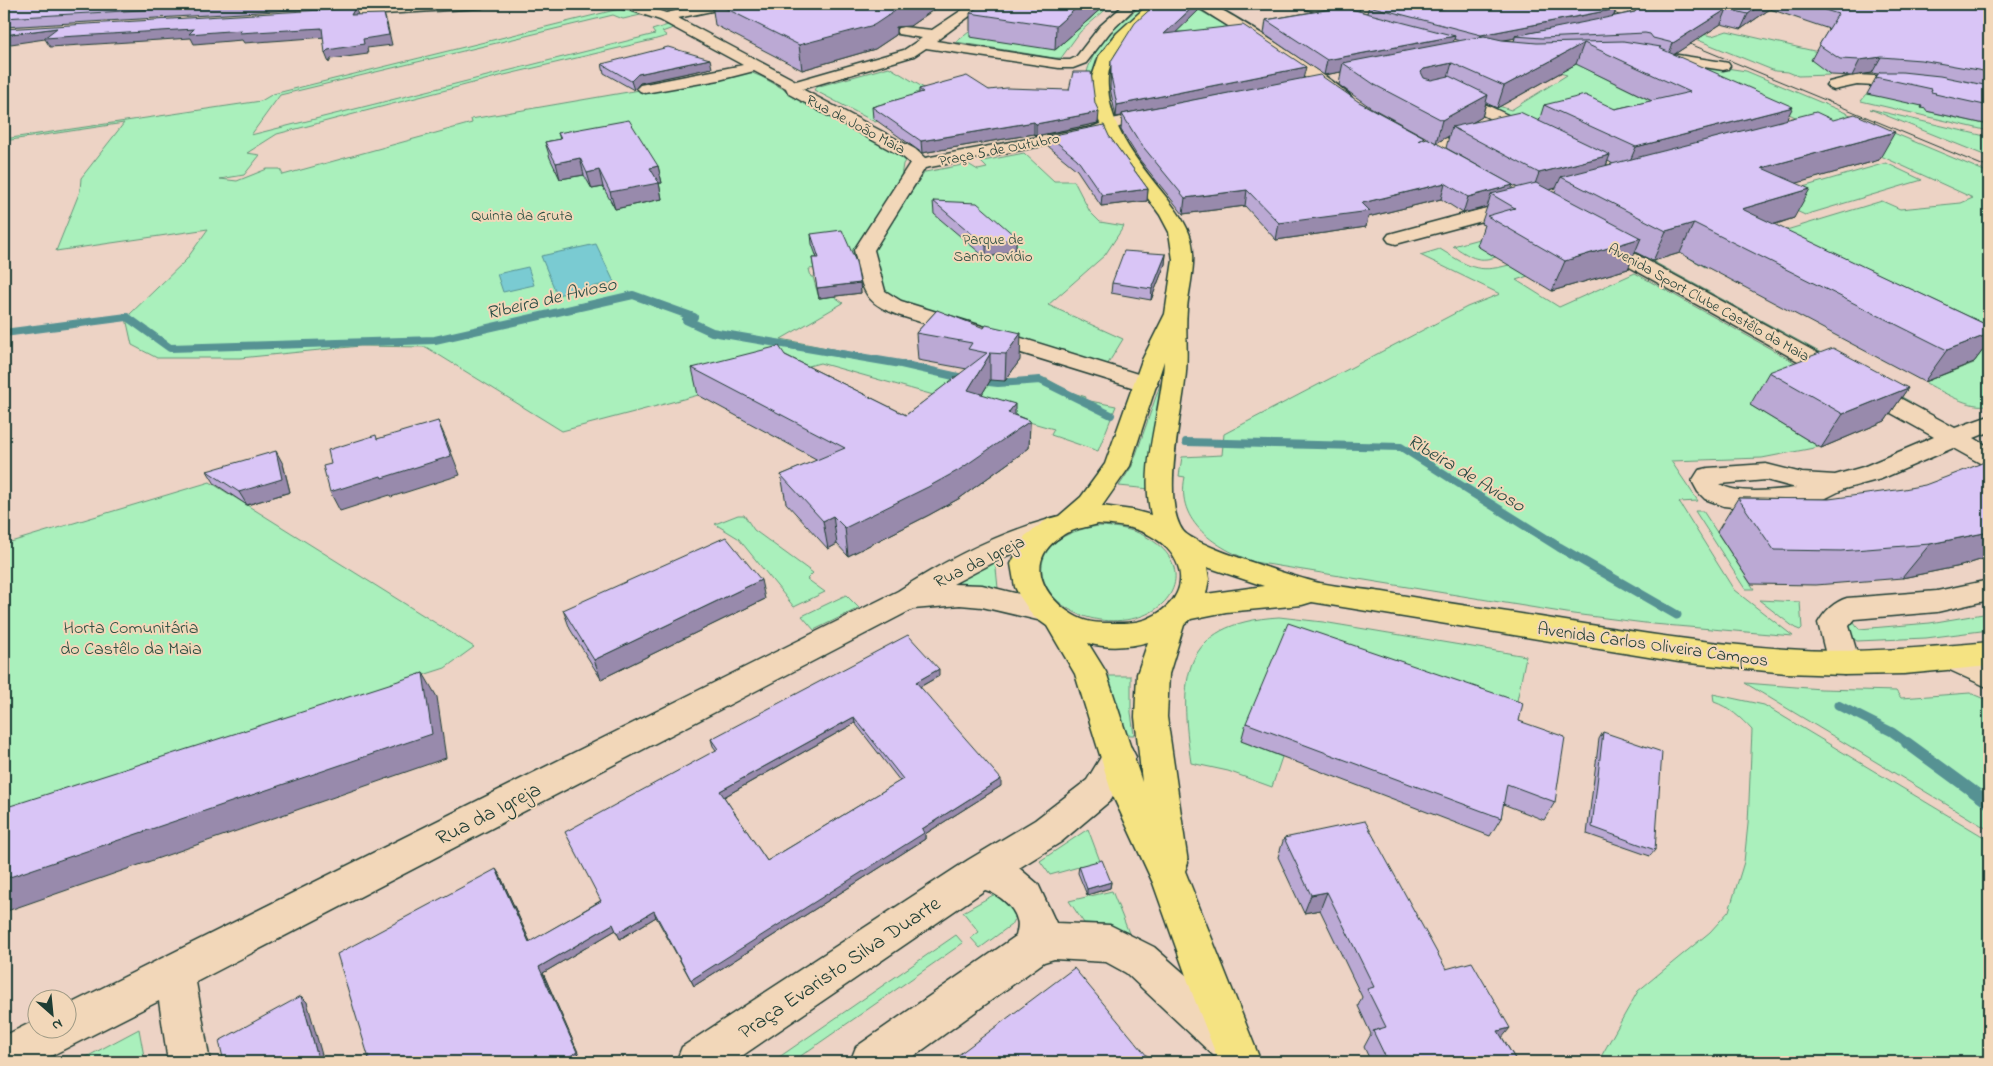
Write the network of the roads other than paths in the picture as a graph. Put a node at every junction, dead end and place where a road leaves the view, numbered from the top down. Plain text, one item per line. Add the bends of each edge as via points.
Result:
1 (482, 4) edge
2 (628, 4) edge
3 (726, 4) edge
4 (979, 4) edge
5 (1133, 4) edge
6 (1157, 4) edge
7 (1200, 4) edge
8 (1219, 4) edge
9 (1303, 4) edge
10 (306, 14) edge
11 (665, 17) junction
12 (1372, 22) edge
13 (902, 31) dead end
14 (930, 39) junction
15 (736, 66) dead end
16 (756, 66) junction
17 (1723, 66) dead end
18 (712, 75) junction
19 (1700, 78) edge
20 (1332, 80) junction
21 (1834, 85) dead end
22 (1924, 85) edge
23 (794, 86) junction
24 (1302, 87) edge
25 (645, 88) edge
26 (1432, 94) edge
27 (1358, 101) edge
28 (1171, 112) edge
29 (1390, 120) edge
30 (1108, 126) junction
31 (1544, 140) edge
32 (919, 164) junction
33 (1590, 229) edge
34 (1396, 238) dead end
35 (1176, 311) junction
36 (1146, 384) junction
37 (1977, 432) edge
38 (1989, 457) edge
39 (1835, 483) dead end
40 (1061, 523) junction
41 (1177, 542) junction
42 (1989, 590) edge
43 (1318, 593) junction
44 (908, 599) junction
45 (1052, 616) junction
46 (1176, 616) junction
47 (1989, 654) edge
48 (1952, 658) junction
49 (1844, 663) junction
50 (1989, 676) edge
51 (1119, 757) junction
52 (982, 872) junction
53 (1171, 881) junction
54 (1034, 946) junction
55 (174, 971) junction
56 (78, 1021) edge
57 (43, 1038) edge
58 (1236, 1052) edge
59 (4, 1058) edge
60 (189, 1062) edge
61 (698, 1062) edge
62 (872, 1062) edge

1 - 10 street
2 - 11 street, Rua de João Maia
3 - 11 street
4 - 14 street
5 - 14 street via 1105,29 1081,60 1072,64
6 - 30 main road via 1122,36 1102,65 1101,100
7 - 20 street
8 - 20 street via 1315,60
9 - 12 street
11 - 16 street, Rua de João Maia
13 - 14 street
14 - 23 street via 903,56
15 - 18 street
16 - 18 street
16 - 23 street, Rua de João Maia
17 - 19 street via 1638,55
18 - 25 street
20 - 24 street
20 - 27 street
21 - 22 street via 1857,80 1881,80
23 - 32 street, Rua de João Maia via 801,95 909,153
26 - 31 street via 1445,91
28 - 30 street, Praça 5 de Outubro
29 - 34 street via 1535,204
30 - 32 street, Praça 5 de Outubro via 1096,131
30 - 35 main road via 1121,152 1170,215 1180,234 1184,254
32 - 36 street, Rua de João Maia via 864,250 880,298 930,318
33 - 37 street, Avenida Sport Clube Castêlo da Maia
35 - 36 main road via 1153,360
35 - 41 main road via 1176,370 1161,494 1164,517
36 - 40 main road via 1117,466 1090,503
37 - 38 street, Avenida Sport Clube Castêlo da Maia
37 - 39 street via 1872,473
40 - 41 main road via 1098,515 1125,517 1153,526
40 - 44 street, Rua da Igreja via 977,558 940,577
40 - 45 main road via 1033,545 1028,553 1025,573 1030,593
41 - 43 main road, Avenida Carlos Oliveira Campos via 1216,560
41 - 46 main road via 1190,561 1194,581 1189,601
42 - 49 street via 1912,605 1847,609 1833,623
43 - 46 main road, Avenida Carlos Oliveira Campos via 1256,596 1205,604
43 - 49 main road, Avenida Carlos Oliveira Campos via 1679,650 1786,661
44 - 45 street, Rua da Igreja via 982,596
44 - 55 street, Rua da Igreja
45 - 46 main road via 1091,633 1114,635 1151,630
45 - 51 main road via 1090,672
46 - 53 main road via 1153,674 1151,717
47 - 48 main road, Avenida Carlos Oliveira Campos
48 - 49 main road, Avenida Carlos Oliveira Campos
48 - 50 street
51 - 52 street, Praça Evaristo Silva Duarte via 1099,790 1080,806 1048,831
51 - 53 main road via 1129,794
52 - 54 street via 1005,880 1025,896 1037,920
52 - 61 street, Praça Evaristo Silva Duarte
53 - 58 main road
54 - 58 street via 1054,941 1110,944 1140,960
54 - 62 street
55 - 56 street, Rua da Igreja
55 - 60 street
57 - 59 street

